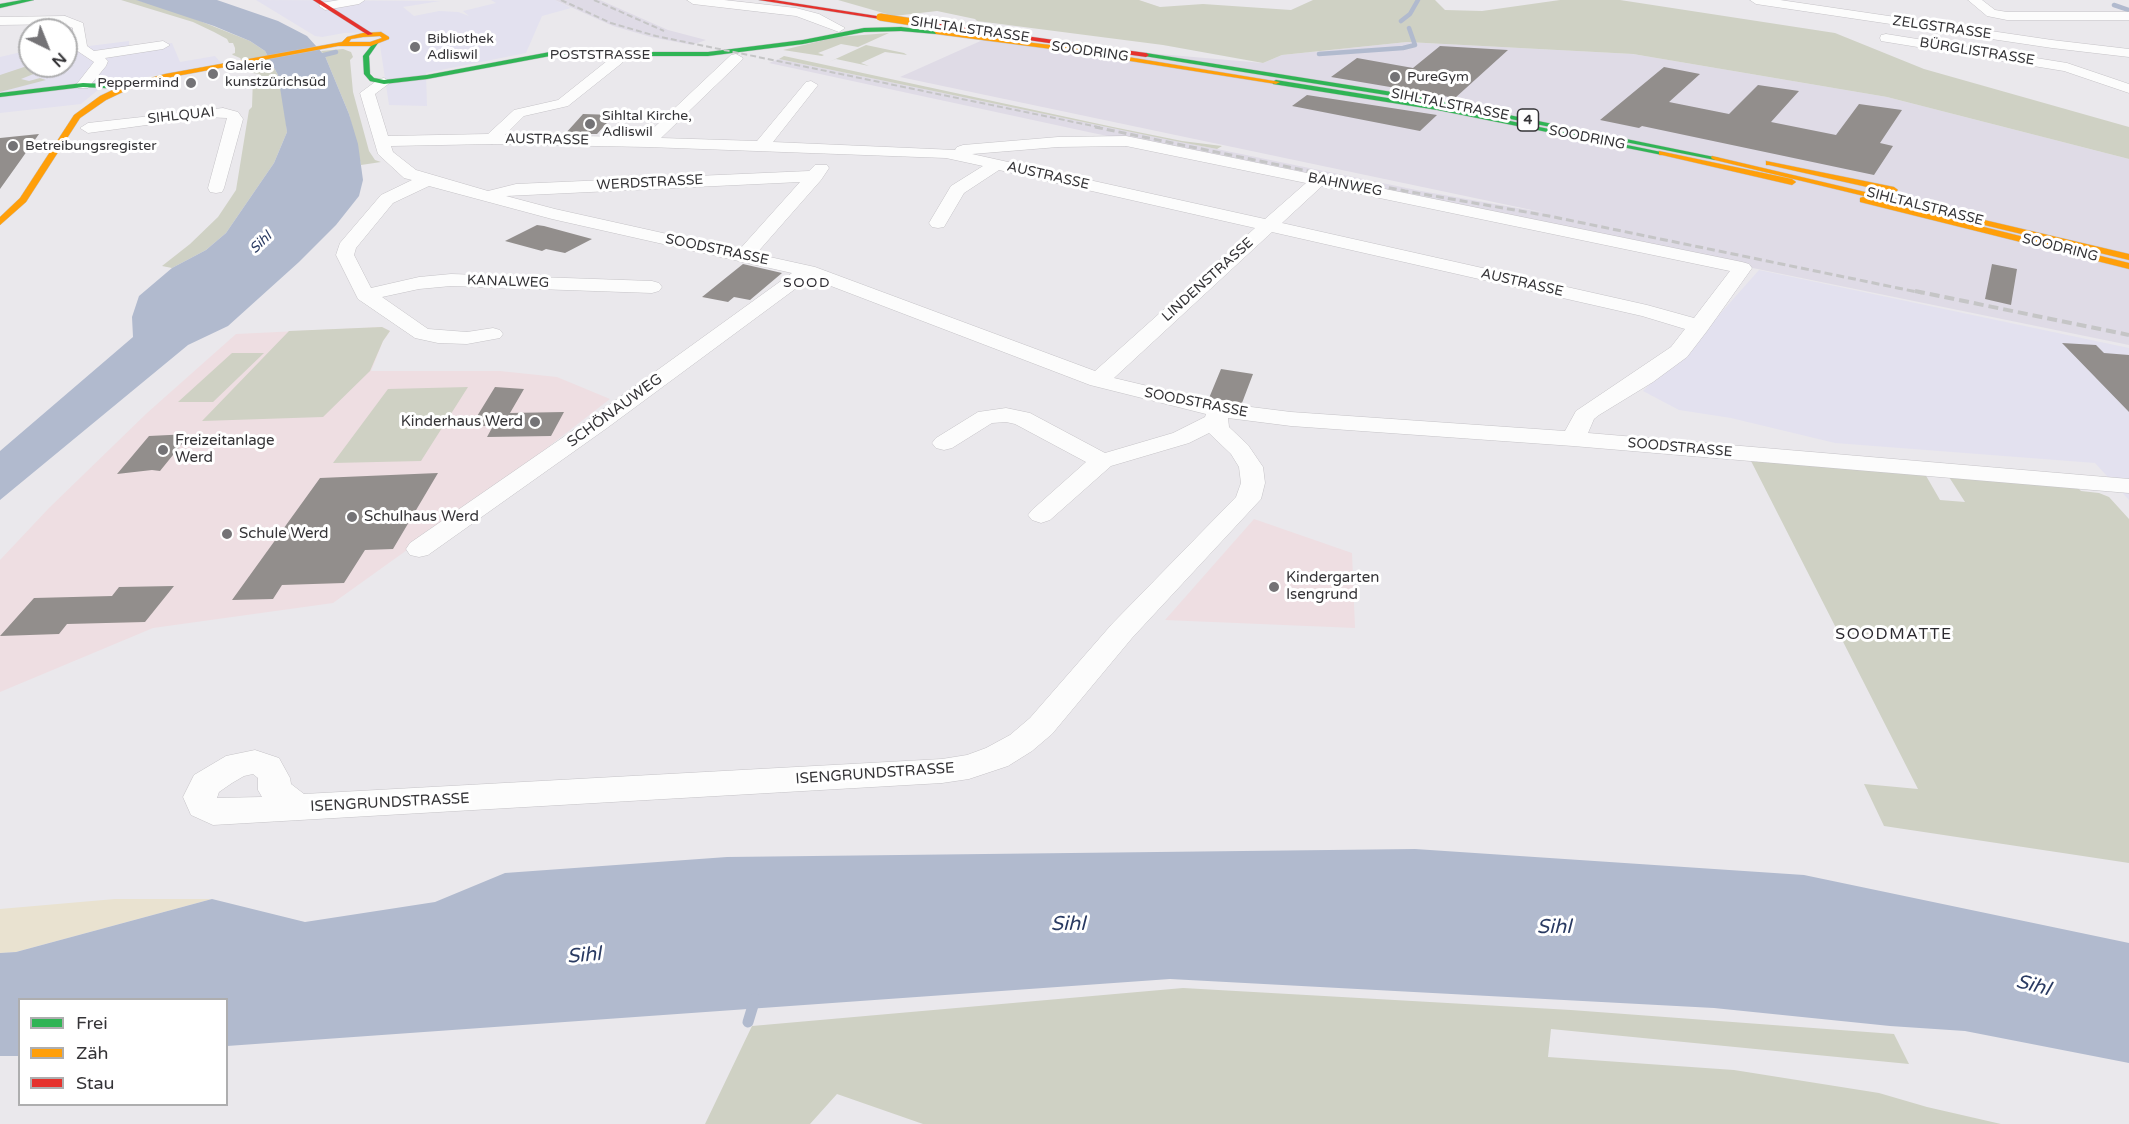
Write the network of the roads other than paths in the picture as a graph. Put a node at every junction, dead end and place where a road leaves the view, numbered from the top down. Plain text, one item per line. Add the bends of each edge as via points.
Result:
1 (16, 0) edge
2 (31, 0) edge
3 (359, 0) edge
4 (693, 0) edge
5 (762, 0) edge
6 (1756, 0) edge
7 (1974, 0) edge
8 (320, 3) edge
9 (0, 5) edge
10 (2129, 16) edge
11 (1, 22) edge
12 (902, 23) junction
13 (843, 30) junction
14 (1886, 38) dead end
15 (348, 39) junction
16 (373, 39) junction
17 (2052, 44) junction
18 (163, 45) dead end
19 (2129, 53) edge
20 (95, 55) junction
21 (366, 56) junction
22 (736, 58) dead end
23 (617, 60) dead end
24 (2067, 67) junction
25 (384, 82) junction
26 (83, 85) junction
27 (811, 85) dead end
28 (124, 88) junction
29 (2129, 89) edge
30 (0, 95) edge
31 (88, 128) dead end
32 (492, 139) junction
33 (382, 141) junction
34 (648, 142) junction
35 (761, 146) junction
36 (837, 149) junction
37 (946, 153) junction
38 (996, 165) junction
39 (815, 176) junction
40 (427, 180) junction
41 (1319, 180) junction
42 (216, 188) dead end
43 (486, 196) junction
44 (0, 222) edge
45 (938, 222) dead end
46 (1267, 226) junction
47 (2129, 248) edge
48 (746, 255) junction
49 (2129, 256) edge
50 (2129, 266) edge
51 (808, 271) junction
52 (652, 287) dead end
53 (365, 295) junction
54 (1700, 327) junction
55 (493, 334) dead end
56 (1098, 380) junction
57 (1217, 415) junction
58 (1573, 439) junction
59 (944, 443) dead end
60 (1102, 461) junction
61 (2129, 486) edge
62 (1041, 515) dead end
63 (419, 549) dead end
64 (298, 808) dead end

1 - 9 street
2 - 9 street
3 - 8 street
4 - 13 street via 796,12
5 - 49 street, SIHLTALSTRASSE / 4, bridge via 1099,47 1411,97 1702,155
6 - 17 street, ZELGSTRASSE
7 - 10 street via 1991,13 2007,16
8 - 15 street
11 - 20 street via 72,21 79,26 80,48
12 - 13 street, POSTSTRASSE
12 - 47 street, SOODRING via 928,17 1161,49 1563,119 1899,192
12 - 50 street, SOODRING via 1459,112 1772,177
13 - 25 street, POSTSTRASSE via 784,45 692,54 550,54
14 - 24 street, BÜRGLISTRASSE
15 - 16 street
15 - 16 street
15 - 21 street
15 - 28 street
16 - 21 street
17 - 19 street, ZELGSTRASSE
17 - 24 street, BÜRGLISTRASSE
18 - 20 street
20 - 26 street via 101,61 99,66
21 - 25 street via 368,77
22 - 34 street
23 - 32 street via 563,103 519,113
24 - 29 street, BÜRGLISTRASSE
25 - 33 street, SOODSTRASSE via 367,93
26 - 28 street
26 - 30 street
27 - 35 street
28 - 44 street via 82,111 23,200
31 - 42 street, SIHLQUAI via 204,112 229,113 235,119
32 - 33 street, AUSTRASSE
32 - 34 street, AUSTRASSE
33 - 40 street, SOODSTRASSE via 390,159 410,174
34 - 35 street, AUSTRASSE
35 - 36 street, AUSTRASSE
36 - 37 street, AUSTRASSE
36 - 39 street
37 - 38 street, AUSTRASSE
37 - 41 street, BAHNWEG via 990,146 1126,141
38 - 45 street via 957,190
38 - 46 street, AUSTRASSE
39 - 43 street, WERDSTRASSE via 516,189
39 - 48 street
40 - 43 street, SOODSTRASSE
40 - 53 street via 387,199 346,247 345,255
41 - 46 street, LINDENSTRASSE
41 - 54 street, BAHNWEG via 1742,268
43 - 48 street, SOODSTRASSE
46 - 54 street, AUSTRASSE via 1647,311
46 - 56 street, LINDENSTRASSE
48 - 51 street, SOODSTRASSE
51 - 56 street, SOODSTRASSE
51 - 63 street, SCHÖNAUWEG
52 - 53 street, KANALWEG via 451,280
53 - 55 street via 422,334 467,338
54 - 58 street via 1679,352 1584,416
56 - 57 street, SOODSTRASSE
57 - 58 street, SOODSTRASSE
57 - 60 street via 1181,438
57 - 64 street, ISENGRUNDSTRASSE via 1218,430 1240,450 1251,467 1253,483 1248,499 1122,631 1041,726 1021,744 997,757 942,771
58 - 61 street, SOODSTRASSE
59 - 60 street via 986,417 1006,415 1022,418
60 - 62 street

